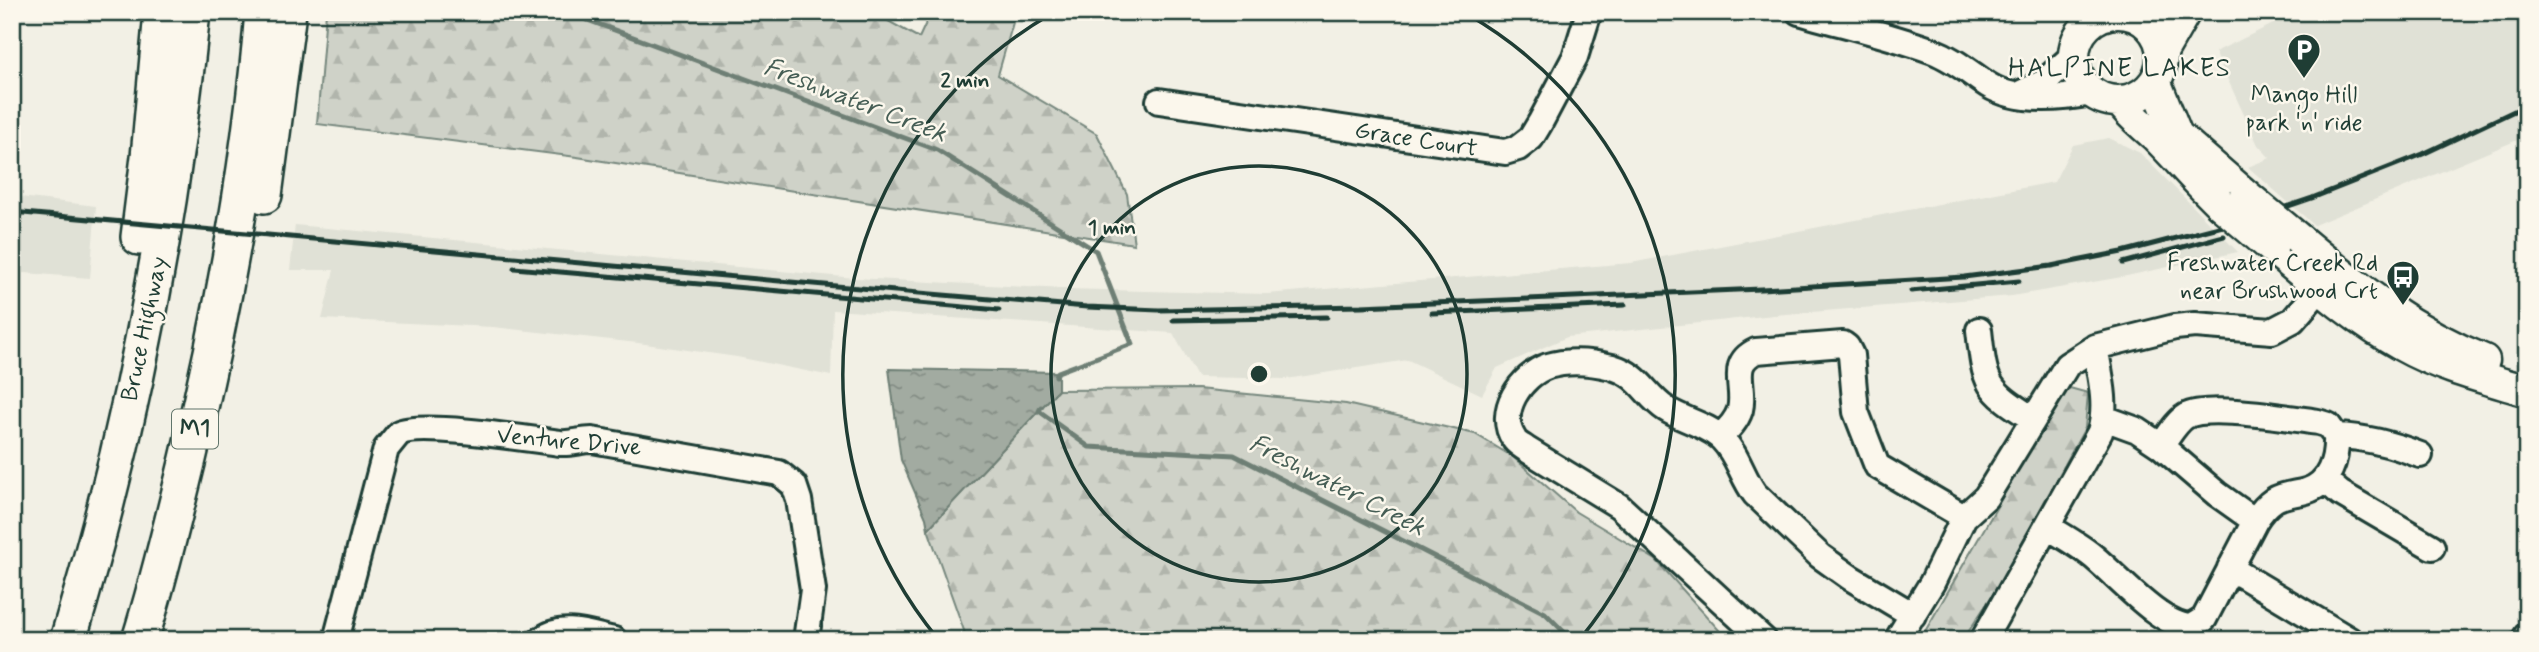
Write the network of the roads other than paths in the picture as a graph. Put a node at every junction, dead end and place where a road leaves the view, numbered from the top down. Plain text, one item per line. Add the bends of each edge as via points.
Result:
1 (162, 12) edge
2 (192, 12) edge
3 (263, 12) edge
4 (288, 12) edge
5 (1589, 12) edge
6 (1799, 12) edge
7 (2185, 12) edge
8 (2127, 13) edge
9 (2085, 20) edge
10 (2162, 52) junction
11 (2074, 55) junction
12 (2155, 81) junction
13 (2019, 94) junction
14 (2106, 97) junction
15 (1159, 101) dead end
16 (2233, 199) junction
17 (2328, 279) junction
18 (1979, 330) dead end
19 (2095, 347) junction
20 (2527, 375) edge
21 (134, 386) junction
22 (2527, 391) edge
23 (2104, 418) junction
24 (2033, 419) junction
25 (2336, 436) junction
26 (1720, 437) junction
27 (2161, 446) junction
28 (2420, 455) dead end
29 (2325, 480) junction
30 (1964, 517) junction
31 (2255, 521) junction
32 (2048, 527) junction
33 (2432, 547) dead end
34 (2230, 568) junction
35 (155, 594) junction
36 (1913, 615) junction
37 (2190, 634) edge
38 (2527, 635) edge
39 (1988, 637) edge
40 (68, 640) edge
41 (140, 640) edge
42 (336, 640) edge
43 (541, 640) edge
44 (614, 640) edge
45 (806, 640) edge
46 (1764, 640) edge
47 (1897, 640) edge
48 (2350, 640) edge
49 (2524, 640) edge

1 - 21 highway via 145,192 119,356
2 - 21 highway, Bruce Highway via 162,249
3 - 35 highway, M1 via 217,328
4 - 35 highway via 251,276 211,466 190,551
5 - 15 street, Grace Court via 1575,57 1531,138 1505,152
6 - 13 street via 1933,51 1995,88
7 - 10 main road
8 - 9 main road
8 - 10 main road via 2152,29
9 - 11 main road
10 - 12 main road
11 - 13 street via 2044,82
11 - 14 main road via 2082,83
12 - 14 main road via 2134,99
12 - 16 main road via 2176,135
13 - 14 street via 2044,99
14 - 16 main road via 2157,137 2194,180
16 - 17 main road, bridge
17 - 19 street via 2293,320 2272,331 2175,327
17 - 20 main road via 2480,359
17 - 22 main road via 2356,317 2402,346 2451,368
18 - 24 street via 1990,386
19 - 23 street
19 - 24 street via 2062,370
21 - 40 highway, Bruce Highway
23 - 27 street via 2137,430
23 - 32 street
24 - 30 street via 1986,497
25 - 27 street via 2328,425 2318,422 2201,413 2187,416
25 - 28 street via 2384,442
25 - 29 street
26 - 30 street via 1740,410 1740,370 1747,355 1843,344 1851,355 1856,412 1877,466
26 - 36 street via 1755,494 1820,556
26 - 46 street via 1667,410 1630,374 1589,363 1564,363 1537,371 1515,393 1507,419 1514,439 1619,506
27 - 31 street
29 - 31 street via 2276,499
29 - 33 street
30 - 36 street
31 - 34 street
32 - 37 street via 2092,555 2131,591
32 - 39 street
34 - 37 street via 2204,619
34 - 48 street
35 - 41 highway, M1
36 - 47 street
38 - 49 street
42 - 45 street, Venture Drive via 386,449 398,433 421,429 561,443 592,440 786,477 799,500 812,581
43 - 44 street via 564,631

